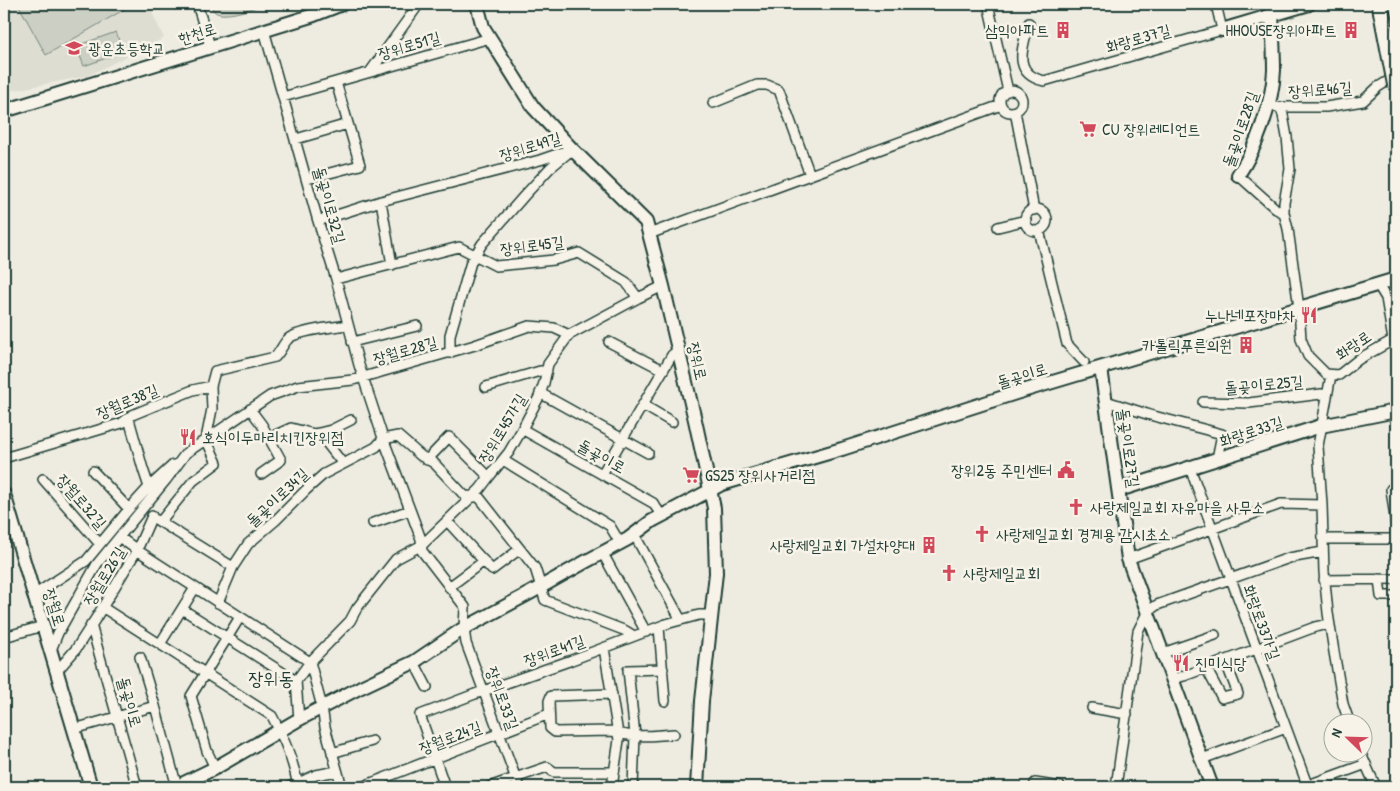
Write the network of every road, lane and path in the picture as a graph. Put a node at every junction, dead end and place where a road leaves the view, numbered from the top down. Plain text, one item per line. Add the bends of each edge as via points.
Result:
1 (197, 4) edge
2 (342, 4) edge
3 (419, 4) edge
4 (477, 4) edge
5 (988, 4) edge
6 (1216, 4) edge
7 (1309, 4) edge
8 (1380, 4) edge
9 (1387, 4) edge
10 (1395, 4) edge
11 (1272, 9) edge
12 (1396, 11) edge
13 (1029, 22) dead end
14 (264, 30) junction
15 (1222, 30) junction
16 (490, 38) junction
17 (210, 46) junction
18 (1396, 48) edge
19 (370, 72) junction
20 (1396, 76) edge
21 (336, 82) junction
22 (1396, 87) edge
23 (1008, 91) junction
24 (284, 97) junction
25 (713, 103) dead end
26 (1001, 105) junction
27 (1274, 106) junction
28 (4, 110) edge
29 (1015, 111) junction
30 (348, 124) junction
31 (296, 139) junction
32 (572, 149) junction
33 (810, 175) junction
34 (1238, 176) joint
35 (307, 179) junction
36 (380, 201) junction
37 (1034, 210) junction
38 (1284, 213) junction
39 (1026, 220) junction
40 (318, 221) junction
41 (998, 227) dead end
42 (1039, 230) junction
43 (649, 234) junction
44 (476, 255) junction
45 (392, 265) junction
46 (336, 279) junction
47 (1396, 279) edge
48 (1378, 285) junction
49 (663, 286) junction
50 (638, 298) junction
51 (1299, 308) junction
52 (348, 325) junction
53 (417, 326) dead end
54 (569, 335) junction
55 (352, 342) junction
56 (609, 342) dead end
57 (1394, 342) edge
58 (678, 350) junction
59 (450, 352) junction
60 (1084, 362) dead end
61 (1101, 368) junction
62 (663, 370) junction
63 (547, 371) junction
64 (1331, 375) junction
65 (363, 377) junction
66 (211, 386) junction
67 (486, 387) dead end
68 (540, 393) junction
69 (1327, 395) junction
70 (1106, 401) junction
71 (1203, 402) dead end
72 (643, 405) junction
73 (250, 409) junction
74 (1396, 411) edge
75 (129, 419) junction
76 (351, 420) dead end
77 (672, 422) dead end
78 (1322, 426) junction
79 (522, 429) junction
80 (319, 433) junction
81 (270, 438) junction
82 (206, 439) junction
83 (623, 439) junction
84 (383, 440) junction
85 (648, 452) dead end
86 (186, 453) junction
87 (4, 458) edge
88 (1217, 459) junction
89 (427, 460) junction
90 (503, 460) junction
91 (343, 464) junction
92 (1190, 468) junction
93 (93, 472) dead end
94 (261, 474) dead end
95 (602, 474) junction
96 (489, 478) junction
97 (43, 479) dead end
98 (149, 487) junction
99 (710, 489) junction
100 (1391, 489) dead end
101 (1118, 490) junction
102 (4, 494) edge
103 (472, 496) junction
104 (1322, 505) junction
105 (129, 509) junction
106 (142, 509) junction
107 (410, 510) junction
108 (662, 516) junction
109 (156, 519) junction
110 (447, 521) junction
111 (373, 523) dead end
112 (1396, 525) edge
113 (1212, 528) junction
114 (634, 534) junction
115 (119, 537) junction
116 (1323, 539) junction
117 (1396, 539) edge
118 (99, 543) junction
119 (620, 543) junction
120 (422, 545) junction
121 (520, 549) junction
122 (137, 550) junction
123 (602, 552) junction
124 (1323, 552) junction
125 (1128, 559) junction
126 (484, 561) junction
127 (233, 567) junction
128 (1230, 578) junction
129 (1379, 579) junction
130 (1396, 579) edge
131 (1324, 580) junction
132 (450, 587) junction
133 (195, 588) junction
134 (540, 588) junction
135 (34, 595) junction
136 (1396, 596) edge
137 (218, 603) junction
138 (102, 607) junction
139 (182, 609) junction
140 (1148, 611) junction
141 (711, 615) junction
142 (240, 617) junction
143 (681, 620) junction
144 (1329, 624) junction
145 (44, 626) junction
146 (91, 626) junction
147 (659, 627) junction
148 (464, 629) junction
149 (646, 632) junction
150 (1215, 635) dead end
151 (634, 636) junction
152 (228, 637) junction
153 (4, 638) edge
154 (160, 644) junction
155 (604, 648) junction
156 (1256, 648) junction
157 (51, 650) junction
158 (1163, 653) junction
159 (140, 657) dead end
160 (1225, 660) junction
161 (310, 662) junction
162 (414, 662) junction
163 (1206, 668) junction
164 (663, 669) junction
165 (57, 671) junction
166 (206, 673) junction
167 (1172, 679) junction
168 (296, 681) junction
169 (427, 687) dead end
170 (484, 691) junction
171 (612, 694) junction
172 (665, 701) dead end
173 (155, 706) junction
174 (322, 707) junction
175 (1092, 708) dead end
176 (549, 714) junction
177 (1126, 714) junction
178 (1346, 714) edge
179 (117, 718) junction
180 (299, 720) junction
181 (1286, 728) junction
182 (74, 729) junction
183 (280, 730) junction
184 (499, 733) junction
185 (618, 733) junction
186 (674, 734) dead end
187 (635, 735) junction
188 (372, 741) dead end
189 (332, 753) junction
190 (435, 759) junction
191 (1202, 759) junction
192 (1366, 764) joint
193 (215, 768) junction
194 (338, 771) junction
195 (614, 772) junction
196 (516, 778) junction
197 (1035, 783) dead end
198 (295, 786) edge
199 (91, 787) edge
200 (137, 787) edge
201 (176, 787) edge
202 (342, 787) edge
203 (361, 787) edge
204 (444, 787) edge
205 (490, 787) edge
206 (519, 787) edge
207 (612, 787) edge
208 (633, 787) edge
209 (697, 787) edge
210 (1061, 787) edge
211 (1116, 787) edge
212 (1212, 787) edge
213 (1306, 787) edge
214 (1376, 787) edge

1 - 17 street
2 - 14 street, 한천로
3 - 19 street
4 - 16 street, 장위로 via 483,27
5 - 23 street
6 - 15 street
7 - 11 street, 화랑로37길
8 - 22 highway, bridge
9 - 18 main road
10 - 12 highway
11 - 15 street, 화랑로37길
11 - 27 street, 돌곶이로28길
13 - 15 street, 화랑로37길 via 1021,56 1023,64 1027,74 1044,81
14 - 17 street, 한천로
14 - 24 street, 돌곶이로32길
16 - 19 street, 장위로51길
16 - 32 street, 장위로 via 533,107
17 - 28 street, 한천로
19 - 21 street, 장위로51길
20 - 27 street, 장위로46길 via 1363,101 1326,107
21 - 24 street, 장위로51길
21 - 30 street
23 - 26 street via 1000,98
23 - 29 street via 1020,97 1020,107
24 - 31 street, 돌곶이로32길
25 - 33 street via 757,85 779,90
26 - 29 street via 1008,112
26 - 33 street
27 - 34 street, 돌곶이로28길
27 - 38 street, 돌곶이로28길 via 1283,115 1290,168
29 - 37 street
30 - 31 street
30 - 35 street via 360,165
31 - 35 street, 돌곶이로32길
32 - 36 street, 장위로49길
32 - 43 street, 장위로 via 646,222
32 - 44 street, 장위로49길 via 524,196
33 - 43 street
34 - 38 street, 돌곶이로28길
35 - 40 street, 돌곶이로32길
36 - 40 street, 장위로49길
36 - 45 street
37 - 39 street
37 - 42 street via 1041,210 1046,215 1046,225
38 - 51 street, 돌곶이로28길
39 - 41 street
39 - 42 street via 1028,227
40 - 46 street, 돌곶이로32길
42 - 60 street via 1067,344
43 - 49 street, 장위로
44 - 45 street via 459,247
44 - 50 street, 장위로45길 via 496,266 554,260 579,253 626,282
44 - 59 street, 장위로49길 via 471,262 450,336
45 - 46 street
46 - 52 street, 돌곶이로32길
47 - 48 street, 돌곶이로
48 - 51 street, 돌곶이로
48 - 57 street, 화랑로 via 1386,298
49 - 50 street
49 - 58 street, 장위로
50 - 54 street
51 - 61 street, 돌곶이로
51 - 64 street, 돌곶이로25길 via 1301,339 1308,356
52 - 55 street, 돌곶이로32길
52 - 66 street via 296,334 287,340 275,357 215,371
53 - 55 street
54 - 59 street, 장월로28길 via 554,328 529,326
54 - 63 street, 장위로45가길 via 548,364
55 - 65 street, 돌곶이로32길
56 - 62 street
57 - 64 street, 화랑로 via 1359,359 1339,375
58 - 62 street
58 - 99 street, 장위로
59 - 65 street, 장월로28길
61 - 70 street, 돌곶이로27길
61 - 99 street, 돌곶이로
62 - 72 street
63 - 67 street, 장위로45가길
63 - 68 street, 장위로45가길
64 - 69 street, 돌곶이로25길
65 - 73 street, 장월로28길 via 298,386 270,396
65 - 84 street, 돌곶이로32길
66 - 75 street, 장월로38길 via 193,390
66 - 82 street via 212,409
68 - 79 street, 장위로45가길
68 - 83 street, 장위로45가길
69 - 71 street, 돌곶이로25길 via 1249,403
69 - 78 street, 돌곶이로25길
70 - 88 street, 돌곶이로27길 via 1222,434
70 - 101 street, 돌곶이로27길
72 - 77 street
72 - 83 street
73 - 81 street
73 - 82 street, 장월로28길
74 - 78 street, 화랑로33길
75 - 87 street, 장월로38길 via 122,424
75 - 98 street
76 - 80 street
78 - 88 street, 화랑로33길
78 - 104 street, 돌곶이로25길 via 1318,446
79 - 90 street, 장위로45가길
79 - 95 street, 돌곶이로
80 - 81 street via 292,428
80 - 91 street
81 - 94 street via 281,460
82 - 86 street, 장월로28길
82 - 109 street, 장월로26길 via 217,463 193,481
83 - 85 street, 장위로45가길
83 - 95 street
84 - 89 street via 398,436
84 - 91 street, 돌곶이로34길
84 - 107 street, 돌곶이로32길
86 - 98 street, 장월로32길
86 - 106 street, 장월로28길
88 - 92 street, 화랑로33길
89 - 96 street, 장위로45가길 via 449,437
89 - 103 street via 434,463 465,496
90 - 96 street, 장위로45가길
90 - 119 street via 610,526
91 - 127 street, 돌곶이로34길 via 324,474 248,544
92 - 101 street, 화랑로33길
92 - 113 street, 화랑로33가길
93 - 105 street, 장월로32길
95 - 108 street, 돌곶이로 via 653,502
96 - 103 street, 장위로45가길
97 - 118 street, 장월로32길
98 - 105 street, 장월로32길
99 - 108 street, 돌곶이로
99 - 141 street, 장위로 via 714,508 716,572
100 - 112 street
101 - 125 street, 돌곶이로27길
102 - 135 street, 장월로
103 - 110 street, 장위로45가길
103 - 121 street via 479,497
104 - 113 street via 1281,504
104 - 116 street, 돌곶이로25길
105 - 118 street, 장월로32길
106 - 109 street
106 - 115 street, 장월로28길
107 - 111 street
107 - 120 street, 돌곶이로32길
108 - 114 street, 돌곶이로
109 - 122 street, 장월로26길
109 - 127 street
110 - 120 street, 장위로45가길
110 - 126 street
113 - 125 street
113 - 128 street, 화랑로33가길
114 - 119 street, 돌곶이로
114 - 143 street
115 - 122 street
115 - 157 street, 장월로28길 via 97,564
116 - 117 street
116 - 124 street, 돌곶이로25길
118 - 135 street, 장월로32길 via 86,560
119 - 123 street, 돌곶이로
120 - 132 street, 돌곶이로32길 via 422,551
120 - 161 street via 396,559 350,621
121 - 126 street via 492,570
121 - 134 street via 535,568
122 - 133 street
122 - 138 street, 장월로26길
123 - 134 street, 돌곶이로
123 - 149 street
124 - 128 street via 1289,558
124 - 131 street, 돌곶이로25길
125 - 140 street, 돌곶이로27길
126 - 132 street
127 - 137 street, 돌곶이로34길
128 - 140 street
128 - 156 street, 화랑로33가길
129 - 130 street
129 - 131 street
129 - 136 street via 1381,596
131 - 144 street, 돌곶이로25길
132 - 148 street, 돌곶이로32길 via 465,608
133 - 137 street
133 - 139 street
134 - 148 street, 돌곶이로
134 - 151 street, 장위로41길 via 545,600 626,630
135 - 145 street, 장월로
137 - 142 street
138 - 146 street, 장월로26길
138 - 154 street
139 - 152 street
139 - 154 street
140 - 158 street, 돌곶이로27길
140 - 177 street via 1138,631
141 - 143 street, 장위로41길
141 - 209 street, 장위로
142 - 152 street
142 - 161 street
143 - 147 street, 장위로41길
144 - 156 street
144 - 178 street, 돌곶이로25길
145 - 153 street
145 - 157 street, 장월로
146 - 165 street, 장월로26길
146 - 179 street, 돌곶이로
147 - 149 street, 장위로41길
147 - 164 street
148 - 162 street, 돌곶이로
148 - 170 street, 장위로33길
149 - 151 street, 장위로41길
150 - 158 street
151 - 155 street, 장위로41길
152 - 166 street
152 - 168 street
154 - 166 street
155 - 170 street, 장위로41길
155 - 171 street
156 - 160 street
156 - 181 street, 화랑로33가길
157 - 165 street, 장월로
158 - 167 street, 돌곶이로27길
159 - 173 street, 돌곶이로
160 - 163 street
160 - 163 street via 1238,694 1222,698
161 - 168 street
161 - 174 street
162 - 169 street
162 - 174 street, 돌곶이로
163 - 167 street
164 - 172 street
164 - 187 street via 628,670
165 - 182 street, 장월로
166 - 183 street via 272,716
166 - 193 street via 191,696
167 - 191 street, 돌곶이로27길
168 - 180 street
170 - 184 street, 장위로33길
170 - 190 street, 장위로41길 via 420,715
171 - 176 street via 551,696
171 - 185 street
173 - 179 street
173 - 201 street, 돌곶이로
174 - 180 street, 돌곶이로
174 - 189 street
175 - 177 street
176 - 184 street, 장월로24길
176 - 185 street via 550,728 555,732
177 - 211 street
179 - 182 street
179 - 200 street, 돌곶이로
180 - 183 street, 돌곶이로
181 - 191 street
181 - 213 street, 화랑로33가길
182 - 199 street, 장월로
183 - 193 street, 돌곶이로
183 - 198 street via 294,767
184 - 190 street, 장월로24길
184 - 196 street, 장위로33길
185 - 187 street
185 - 195 street
186 - 187 street
187 - 208 street
188 - 189 street
189 - 194 street
190 - 203 street, 장월로24길
190 - 204 street
191 - 212 street, 돌곶이로27길
192 - 213 street
192 - 214 street
193 - 201 street, 돌곶이로
194 - 198 street via 316,775
194 - 202 street
195 - 196 street via 554,772 547,767
195 - 207 street
196 - 205 street
196 - 206 street, 장위로33길
197 - 210 street

